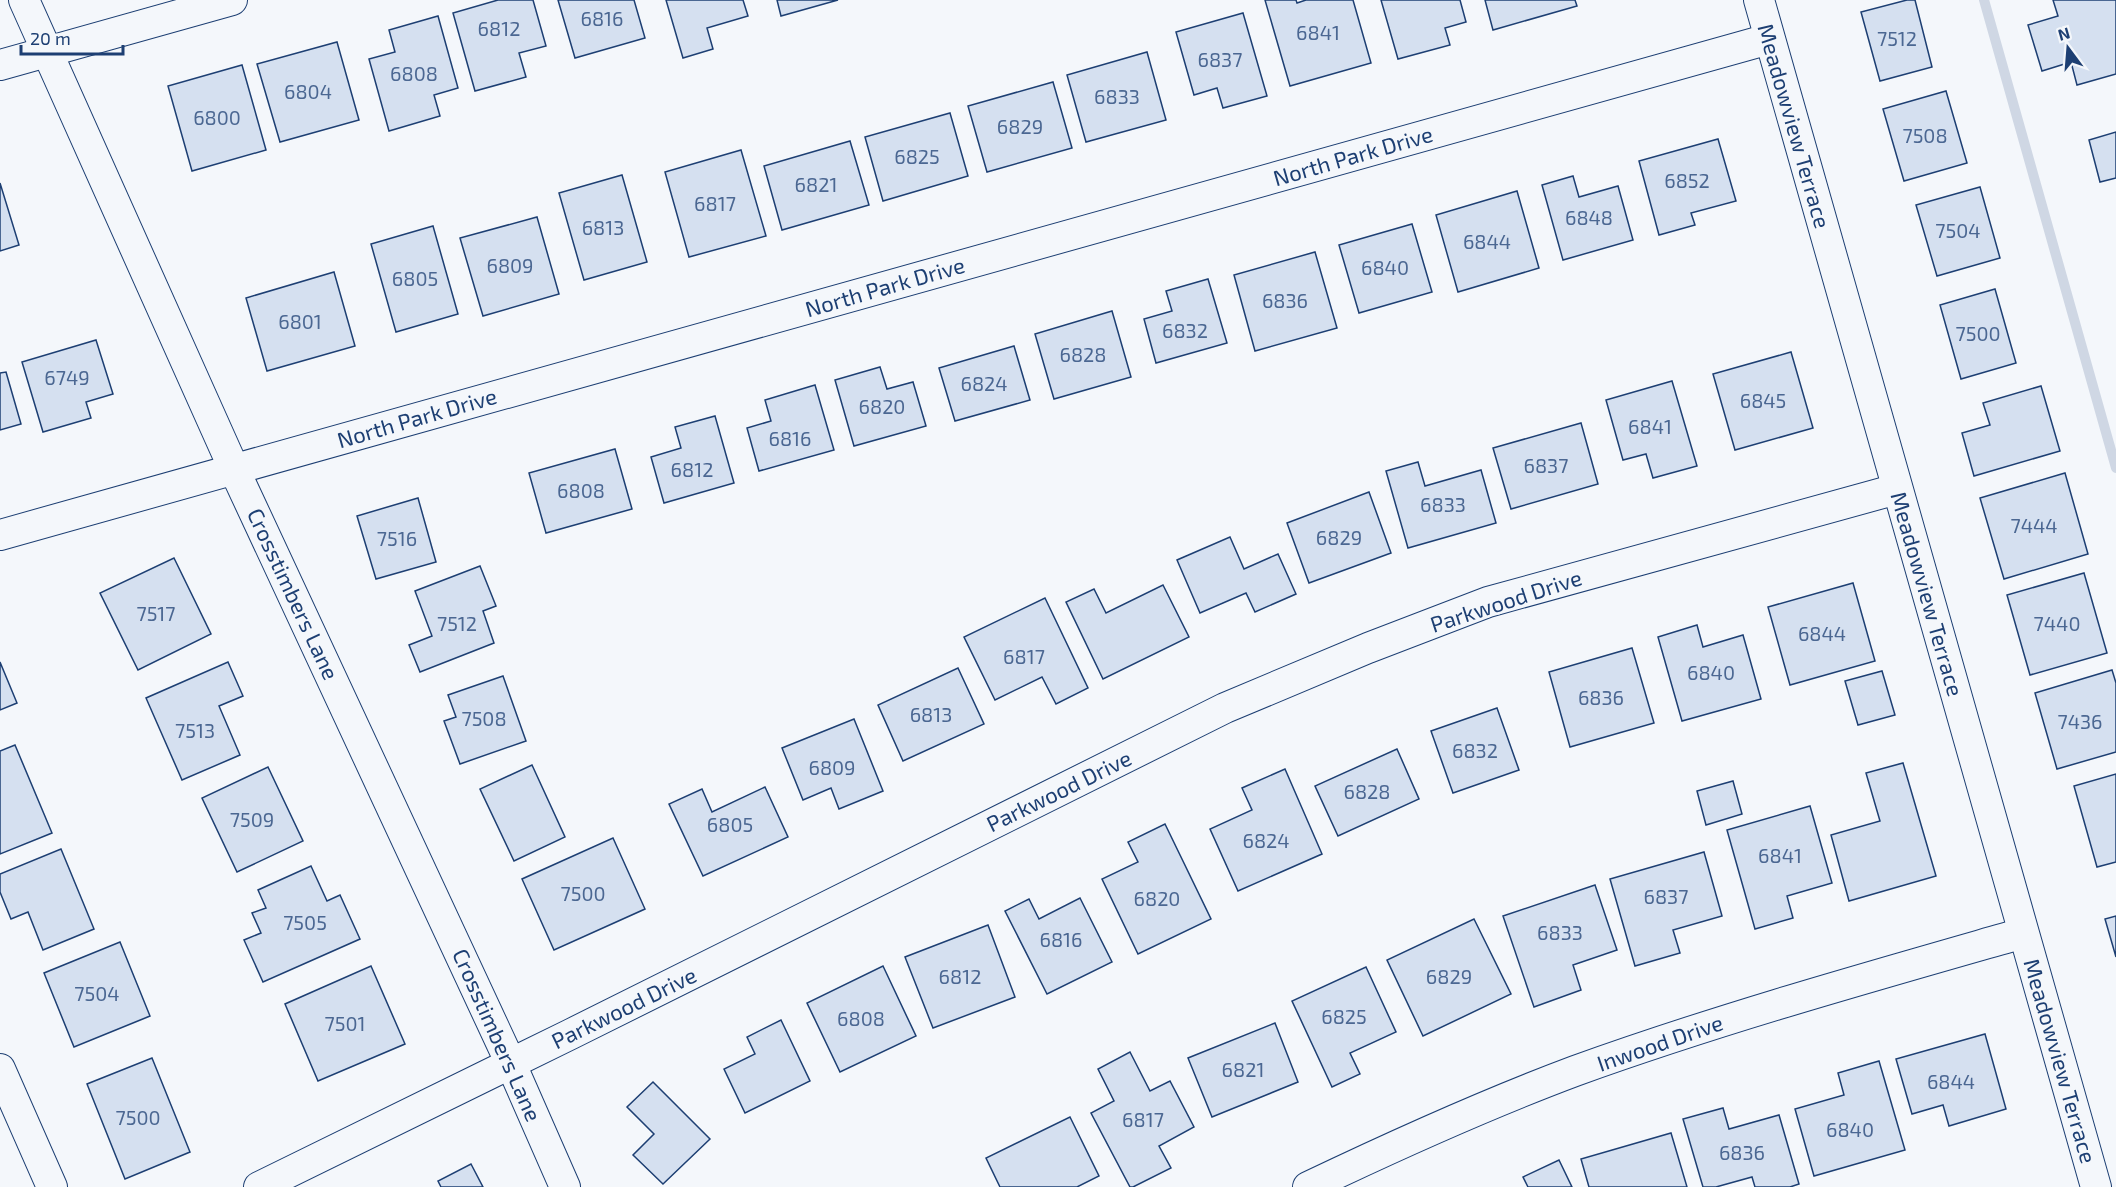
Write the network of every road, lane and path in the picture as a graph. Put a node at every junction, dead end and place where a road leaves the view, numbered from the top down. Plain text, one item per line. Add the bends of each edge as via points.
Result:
1 (24, 0) edge
2 (232, 0) edge
3 (1760, 0) edge
4 (1769, 39) junction
5 (48, 52) junction
6 (0, 65) edge
7 (234, 469) junction
8 (1897, 489) junction
9 (0, 535) edge
10 (2023, 933) junction
11 (512, 1064) junction
12 (0, 1069) edge
13 (52, 1187) edge
14 (259, 1187) edge
15 (565, 1187) edge
16 (1308, 1187) edge
17 (2096, 1187) edge

1 - 5 street, Crosstimbers Lane
2 - 5 street
3 - 4 street, Meadowview Terrace
4 - 7 street, North Park Drive
4 - 8 street, Meadowview Terrace
5 - 6 street
5 - 7 street, Crosstimbers Lane
7 - 9 street, North Park Drive
7 - 11 street, Crosstimbers Lane
8 - 10 street, Meadowview Terrace
8 - 11 street, Parkwood Drive via 1488,602 1368,648 1226,708
10 - 16 street, Inwood Drive via 1752,1011 1575,1072 1425,1131
10 - 17 street, Meadowview Terrace
11 - 14 street, Parkwood Drive
11 - 15 street, Crosstimbers Lane
12 - 13 street

